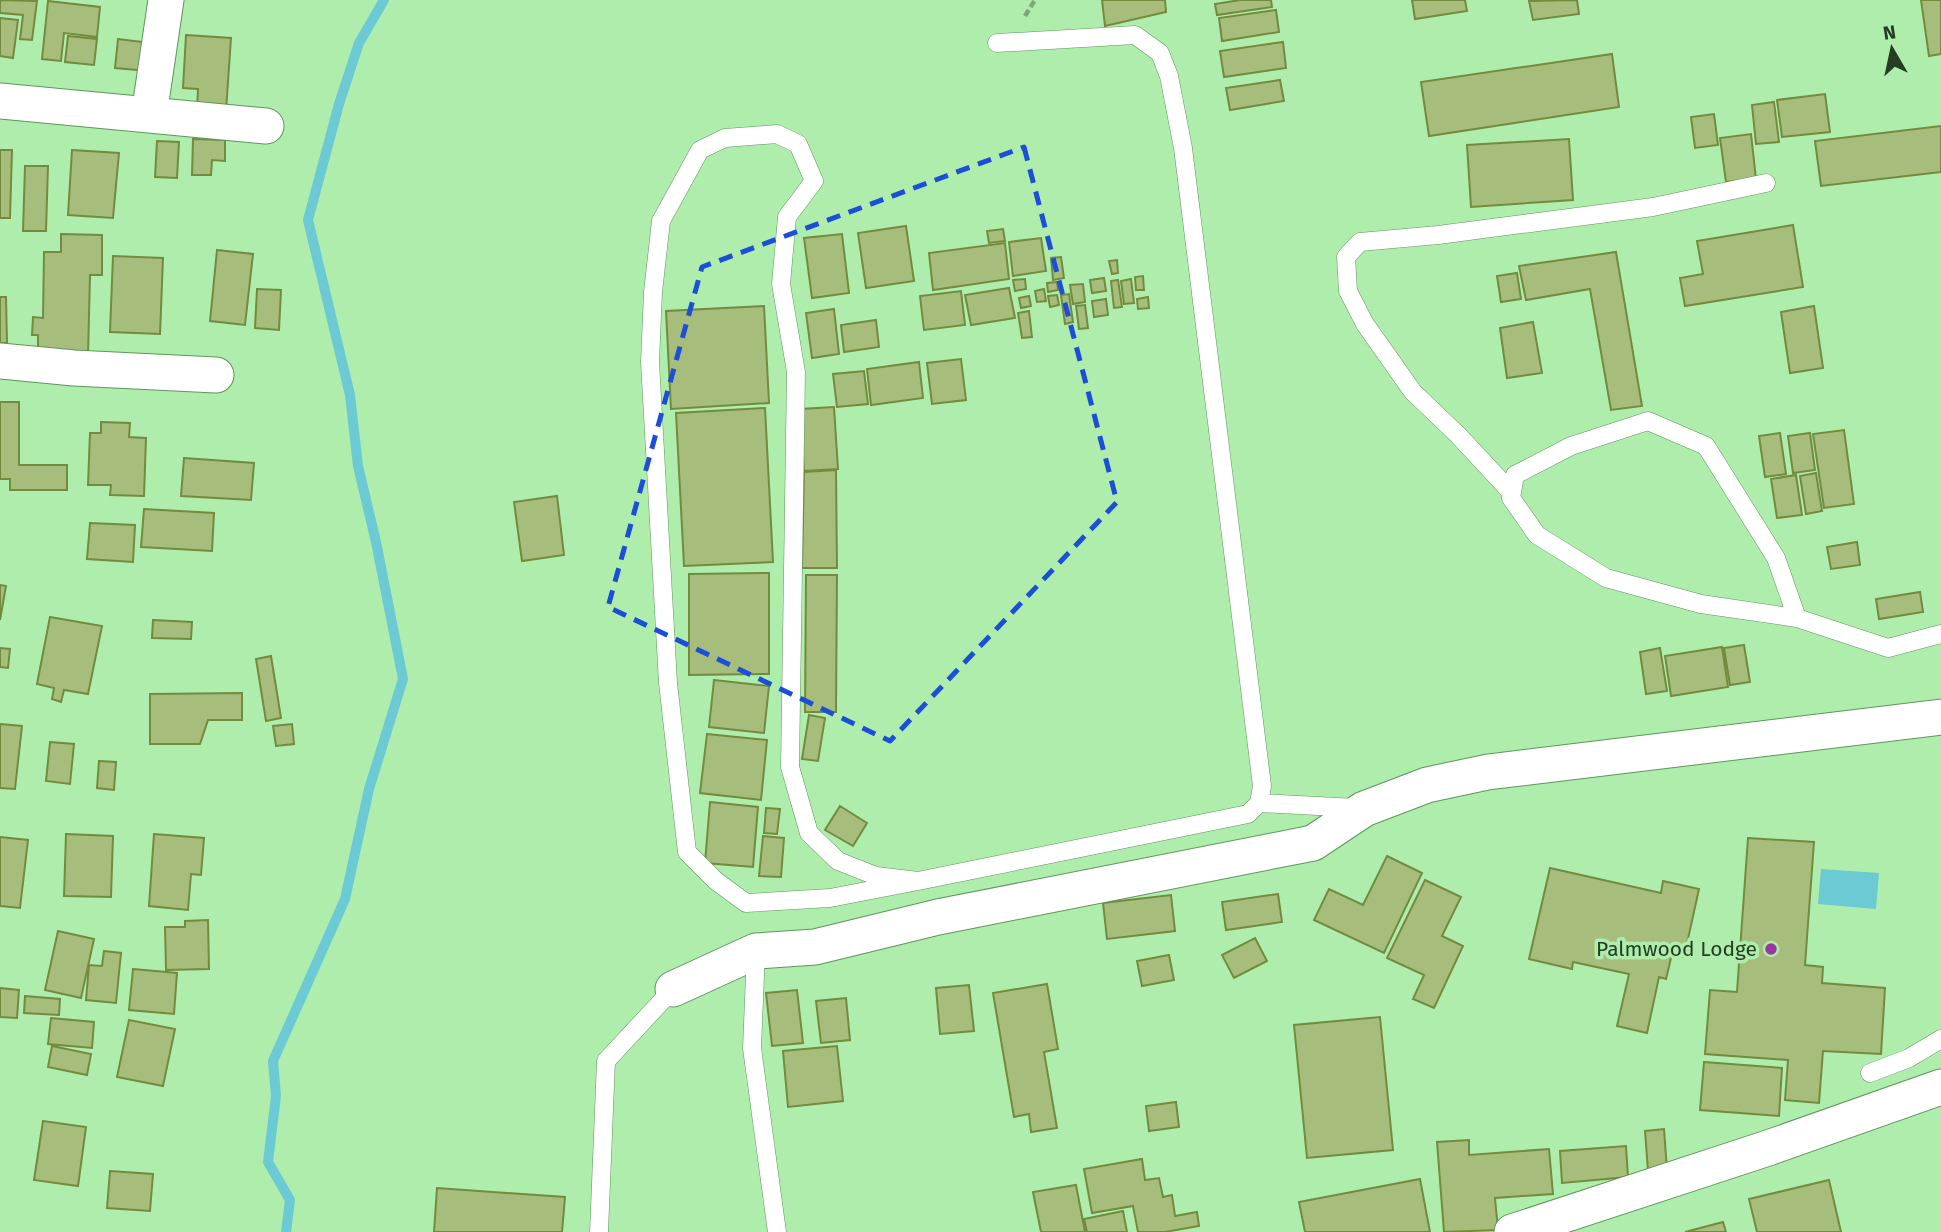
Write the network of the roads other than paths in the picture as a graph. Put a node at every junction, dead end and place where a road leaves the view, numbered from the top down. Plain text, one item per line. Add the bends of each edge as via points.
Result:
1 (166, 0) edge
2 (997, 43) dead end
3 (0, 101) edge
4 (149, 116) junction
5 (266, 126) dead end
6 (1766, 183) dead end
7 (0, 361) edge
8 (216, 375) dead end
9 (1512, 493) junction
10 (1797, 618) junction
11 (1941, 634) edge
12 (1941, 716) edge
13 (1259, 803) junction
14 (1364, 809) junction
15 (918, 881) junction
16 (755, 951) junction
17 (673, 989) joint
18 (1941, 1038) edge
19 (1870, 1073) dead end
20 (1941, 1087) edge
21 (599, 1232) edge
22 (777, 1232) edge
23 (1512, 1232) edge

1 - 4 street
2 - 13 lane via 1135,35 1160,53 1169,76 1183,148 1262,786
3 - 4 street
4 - 5 street
6 - 9 lane via 1653,207 1360,242 1346,257 1348,290 1365,324 1413,391
7 - 8 street
9 - 10 lane via 1537,535 1606,578 1701,604
9 - 10 lane via 1515,475 1572,446 1648,421 1706,446 1776,558
10 - 11 lane via 1888,648
12 - 14 street via 1488,772 1427,785
13 - 14 lane
13 - 15 lane via 1248,814
14 - 16 street via 1314,843 938,917 815,947
15 - 15 lane via 830,898 746,903 687,852 667,670 650,362 653,292 661,221 699,150 725,138 777,134 798,144 814,181 787,217 781,284 796,372 790,767 809,833 838,861 876,876
16 - 17 street
16 - 22 lane via 752,1048
17 - 21 lane via 606,1061
18 - 19 lane via 1909,1058
20 - 23 street

